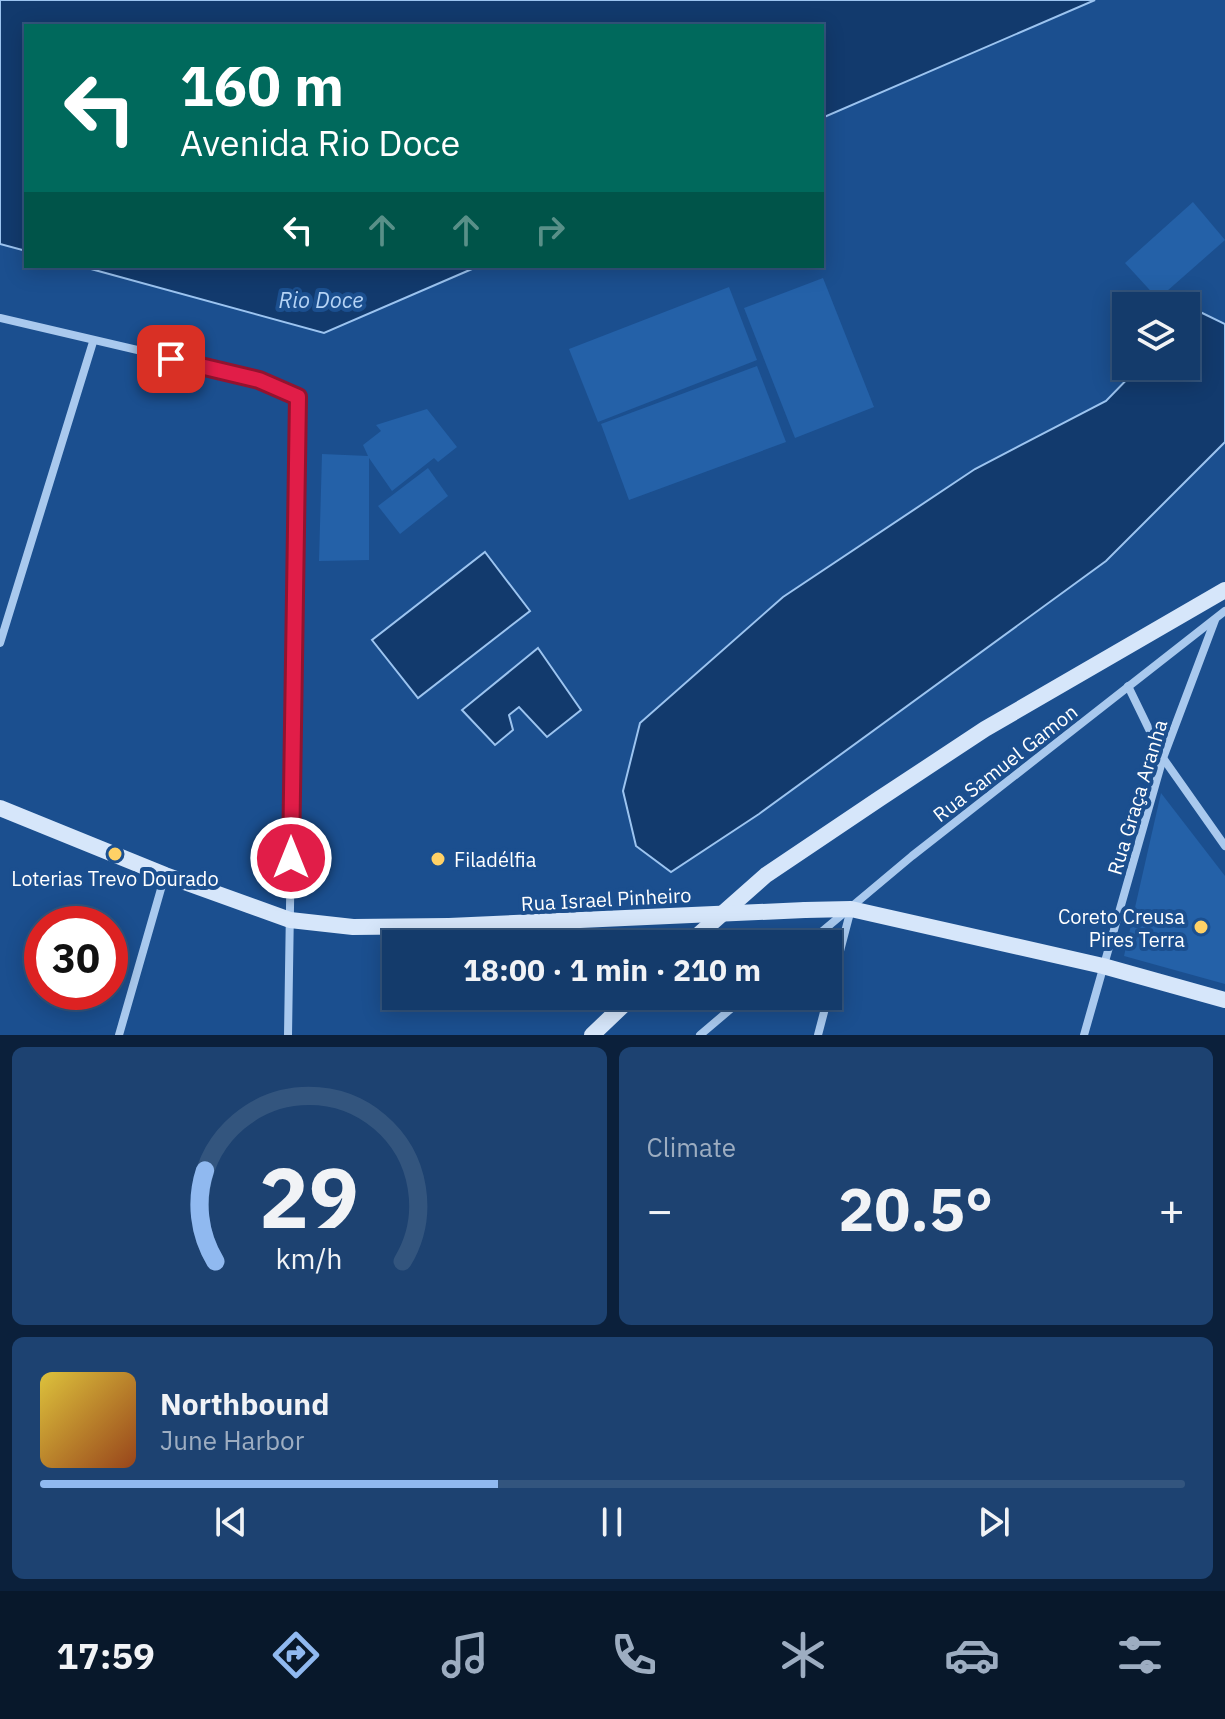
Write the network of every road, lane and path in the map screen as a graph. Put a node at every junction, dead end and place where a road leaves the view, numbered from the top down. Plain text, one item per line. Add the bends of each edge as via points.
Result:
1 (0, 318) edge
2 (93, 342) junction
3 (1225, 590) edge
4 (1225, 611) edge
5 (1216, 618) junction
6 (0, 643) edge
7 (1128, 686) junction
8 (1163, 758) junction
9 (0, 808) edge
10 (1225, 846) edge
11 (165, 875) junction
12 (851, 909) junction
13 (290, 920) junction
14 (704, 930) edge
15 (825, 930) edge
16 (1103, 966) junction
17 (1225, 1000) edge
18 (618, 1010) edge
19 (729, 1010) edge
20 (119, 1035) edge
21 (288, 1035) edge
22 (592, 1035) edge
23 (700, 1035) edge
24 (818, 1035) edge
25 (1084, 1035) edge

1 - 2 street
2 - 6 street
2 - 13 street via 223,370 298,397
3 - 14 main road via 958,747 766,875
4 - 5 street, Rua Samuel Gamon
5 - 7 street, Rua Samuel Gamon
5 - 8 street, Rua Graça Aranha
7 - 8 street
7 - 12 street, Rua Samuel Gamon
8 - 10 street
8 - 16 street, Rua Graça Aranha
9 - 11 main road, Rua Israel Pinheiro
11 - 13 main road, Rua Israel Pinheiro
11 - 20 street
12 - 13 main road, Rua Israel Pinheiro, bridge via 449,926 353,927
12 - 15 street, Rua Samuel Gamon
12 - 16 main road, Rua Israel Pinheiro
12 - 24 street
13 - 21 street
16 - 17 main road, Rua Israel Pinheiro
16 - 25 street, Rua Graça Aranha
18 - 22 main road
19 - 23 street

